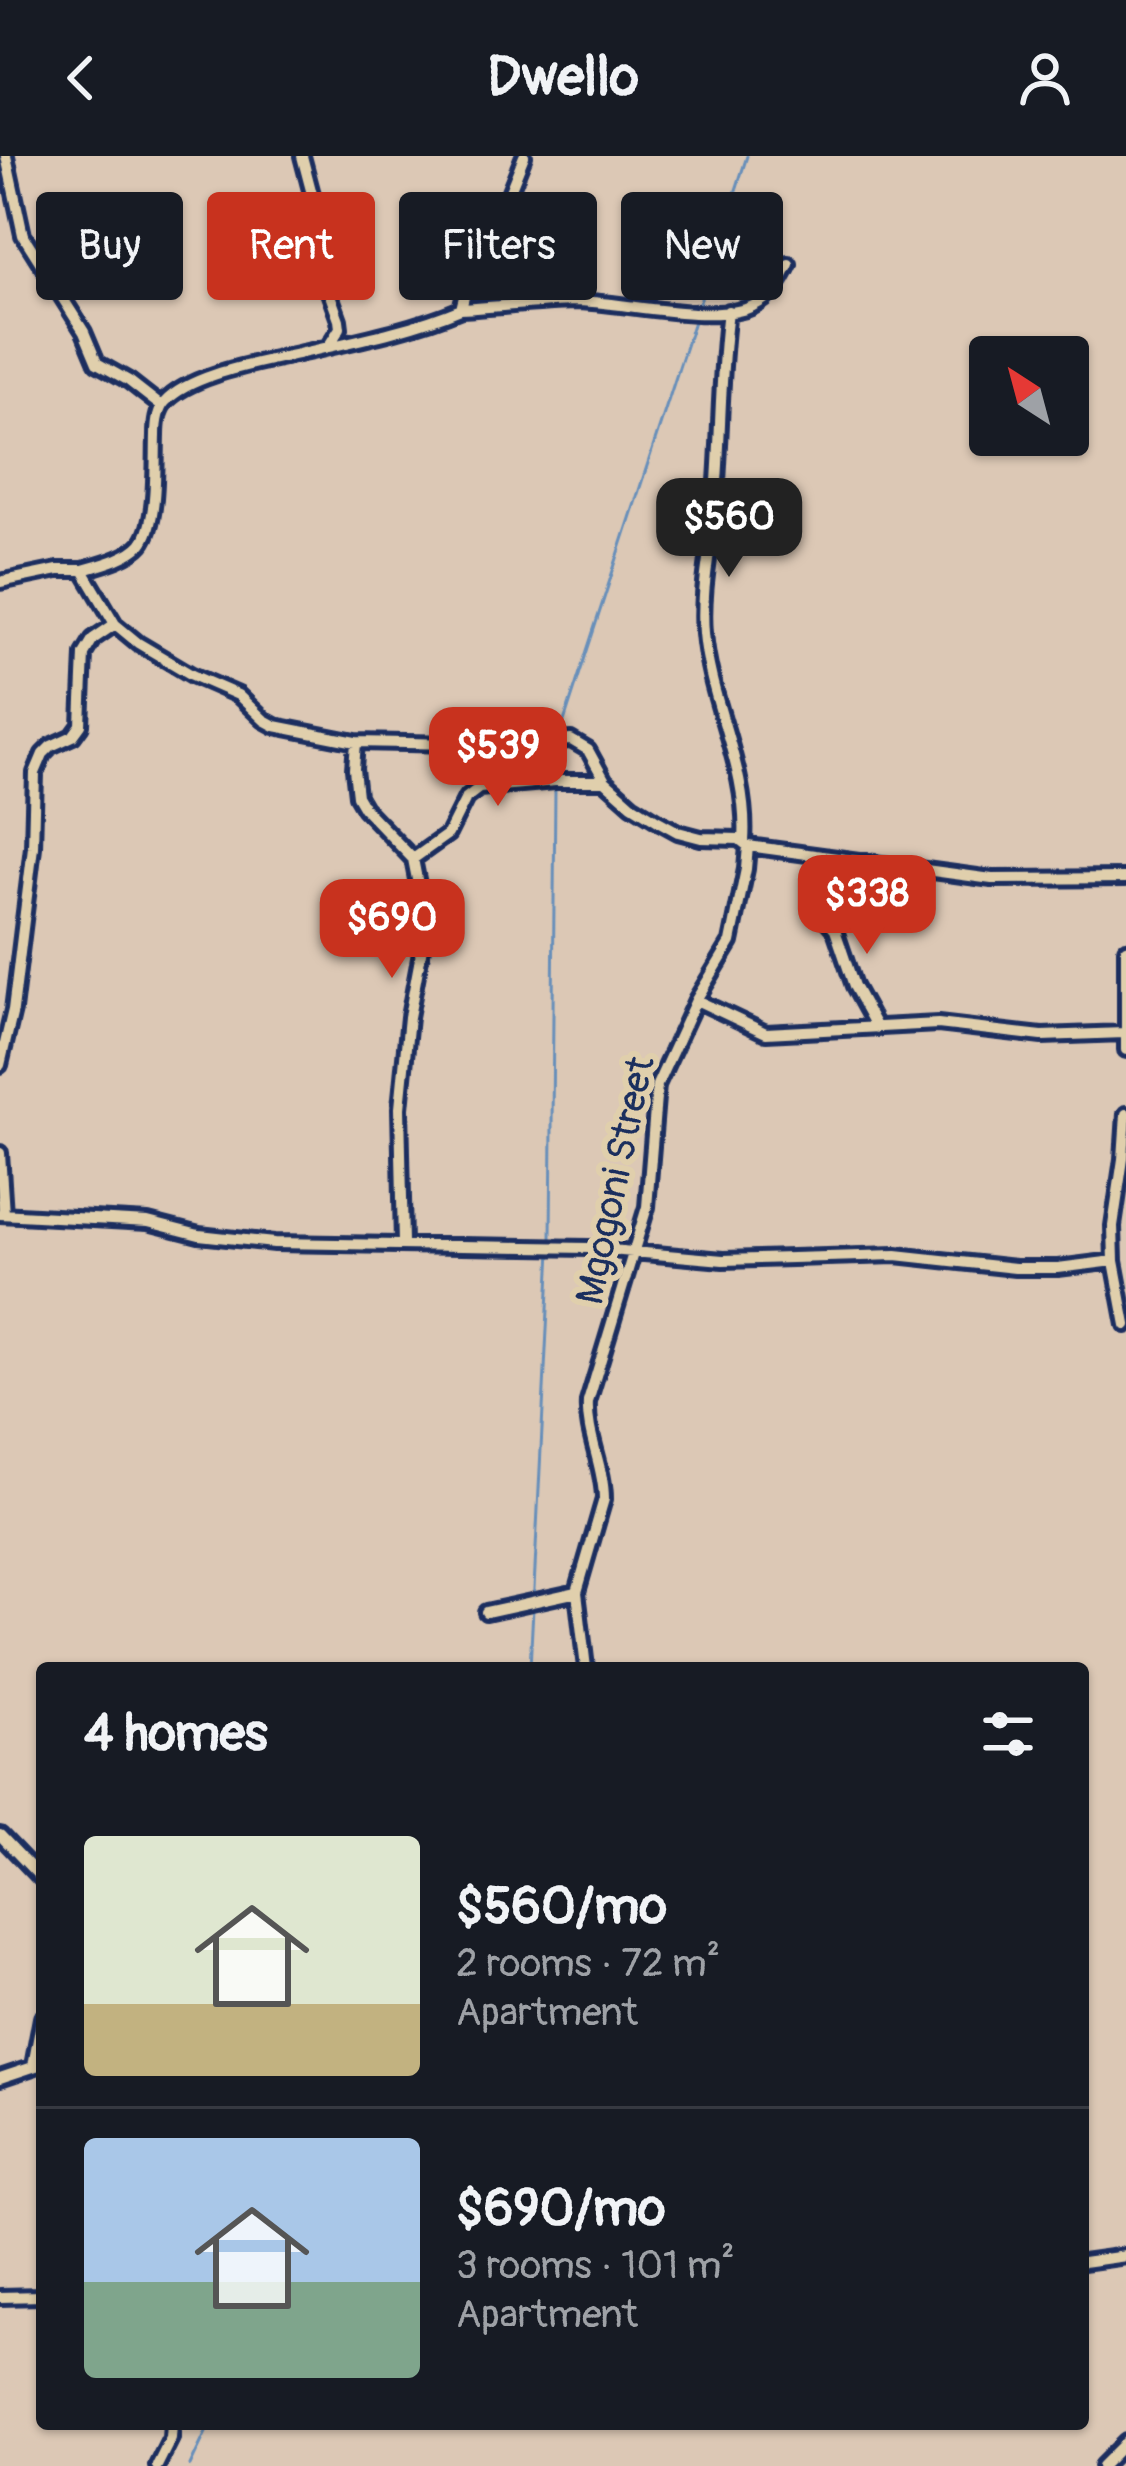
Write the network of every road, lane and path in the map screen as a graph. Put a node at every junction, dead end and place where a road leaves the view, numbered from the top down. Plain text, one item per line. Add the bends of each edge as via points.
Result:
1 (5, 156) edge
2 (302, 156) edge
3 (524, 156) edge
4 (790, 264) dead end
5 (461, 309) junction
6 (728, 311) junction
7 (328, 347) junction
8 (161, 406) junction
9 (83, 570) junction
10 (0, 582) edge
11 (115, 624) junction
12 (356, 742) junction
13 (605, 782) junction
14 (746, 844) junction
15 (412, 859) junction
16 (1126, 878) edge
17 (824, 917) dead end
18 (1126, 949) edge
19 (696, 1000) junction
20 (877, 1028) junction
21 (1124, 1033) edge
22 (1126, 1050) edge
23 (0, 1065) edge
24 (1126, 1114) edge
25 (0, 1153) edge
26 (2, 1214) edge
27 (403, 1243) junction
28 (634, 1253) junction
29 (1114, 1261) junction
30 (1126, 1325) edge
31 (577, 1592) junction
32 (486, 1612) dead end
33 (585, 1662) edge
34 (0, 1835) edge
35 (36, 1873) edge
36 (36, 2066) edge
37 (0, 2078) edge
38 (1126, 2256) edge
39 (1089, 2261) edge
40 (36, 2296) edge
41 (0, 2297) edge
42 (172, 2430) edge
43 (1126, 2442) edge
44 (157, 2466) edge
45 (1102, 2466) edge

1 - 8 street via 23,235 97,362
2 - 7 street via 314,198 316,256 340,328
3 - 5 street via 502,211 477,244
4 - 6 street via 759,303
5 - 6 street via 575,301
5 - 7 street
6 - 14 street, Mgogoni Street via 704,616
7 - 8 street via 225,372
8 - 9 street via 145,538
9 - 10 street
9 - 11 street
11 - 12 street via 238,695 275,726
11 - 23 street via 87,645 78,731 43,754 35,772 33,847
12 - 13 street via 571,740 588,750
12 - 15 street via 357,796
13 - 14 street via 678,832
13 - 15 street via 479,788 448,834
14 - 16 street via 992,879
14 - 19 street, Mgogoni Street via 731,942
15 - 27 street via 424,937 400,1108
17 - 20 street
18 - 21 street
19 - 20 street via 766,1033
19 - 28 street, Mgogoni Street via 657,1085 647,1207
20 - 21 street
21 - 22 street
24 - 29 street
25 - 26 street
26 - 27 street via 148,1222 274,1243
27 - 28 street
28 - 29 street via 896,1256 1015,1268
28 - 31 street, Mgogoni Street via 589,1402 604,1498
29 - 30 street
31 - 32 street
31 - 33 street, Mgogoni Street
34 - 35 street
36 - 37 street
38 - 39 street
40 - 41 street
42 - 44 street
43 - 45 street

